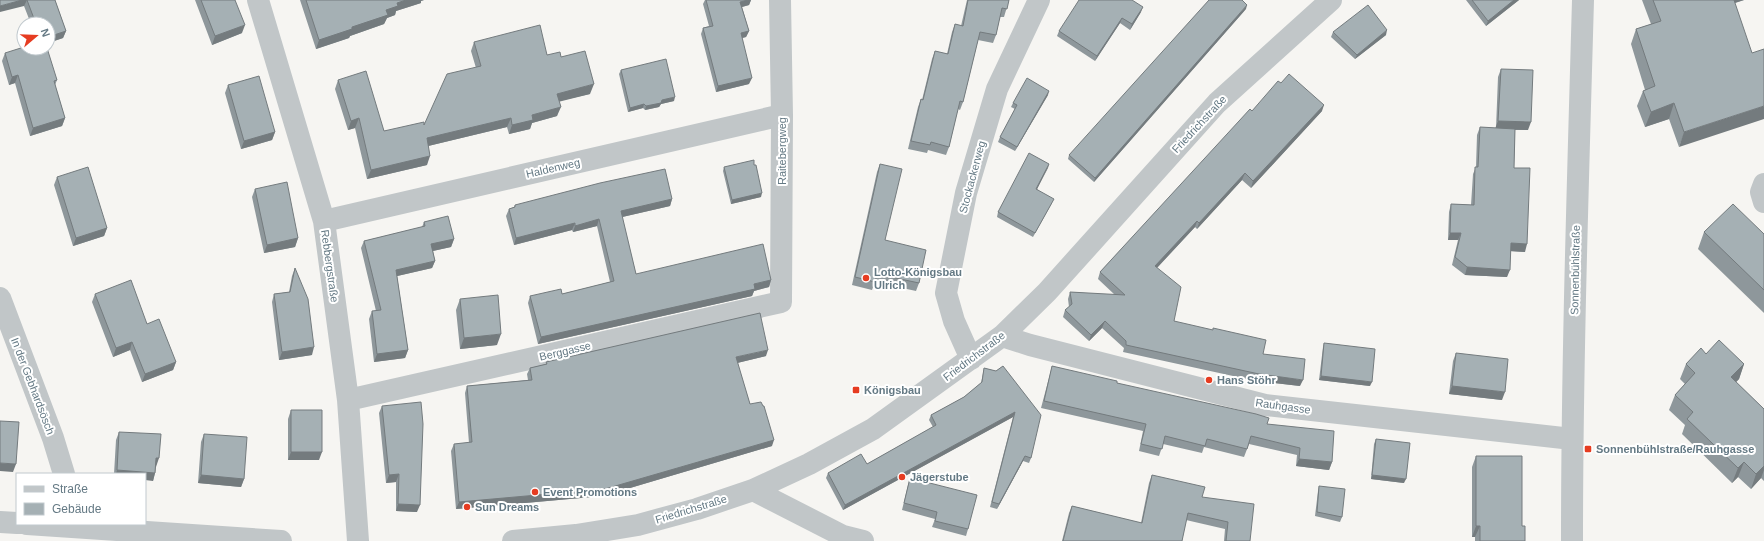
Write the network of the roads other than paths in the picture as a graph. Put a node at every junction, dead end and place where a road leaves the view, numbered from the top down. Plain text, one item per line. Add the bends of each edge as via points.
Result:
1 (258, 0) edge
2 (780, 0) edge
3 (1039, 0) edge
4 (1332, 0) edge
5 (1583, 0) edge
6 (782, 114) junction
7 (1764, 184) edge
8 (1764, 202) edge
9 (324, 221) junction
10 (0, 298) edge
11 (781, 302) joint
12 (1002, 336) junction
13 (971, 359) junction
14 (348, 400) junction
15 (1572, 439) junction
16 (64, 473) edge
17 (753, 490) junction
18 (0, 522) edge
19 (16, 523) edge
20 (52, 525) edge
21 (78, 526) edge
22 (637, 533) edge
23 (281, 541) edge
24 (358, 541) edge
25 (513, 541) edge
26 (863, 541) edge
27 (1572, 541) edge

1 - 9 street, Rebbergstraße
2 - 6 street, Raitebergweg
3 - 13 street, Stockackerweg via 997,89 966,193 949,277 946,293 954,321
4 - 12 street, Friedrichstraße via 1217,103 1047,292
5 - 15 street, Sonnenbühlstraße
6 - 9 street, Haldenweg
6 - 11 street, Raitebergweg
7 - 8 street via 1761,192
9 - 14 street, Rebbergstraße
10 - 16 street, In der Gebhardsösch
11 - 14 street, Berggasse
12 - 13 street, Friedrichstraße
12 - 15 street, Rauhgasse via 1265,405
13 - 17 street, Friedrichstraße via 873,428 809,464
14 - 24 street, Rebbergstraße
15 - 27 street, Sonnenbühlstraße
17 - 22 street, Friedrichstraße
17 - 26 street via 843,536
18 - 19 street
20 - 21 street
21 - 23 street
22 - 25 street, Friedrichstraße

